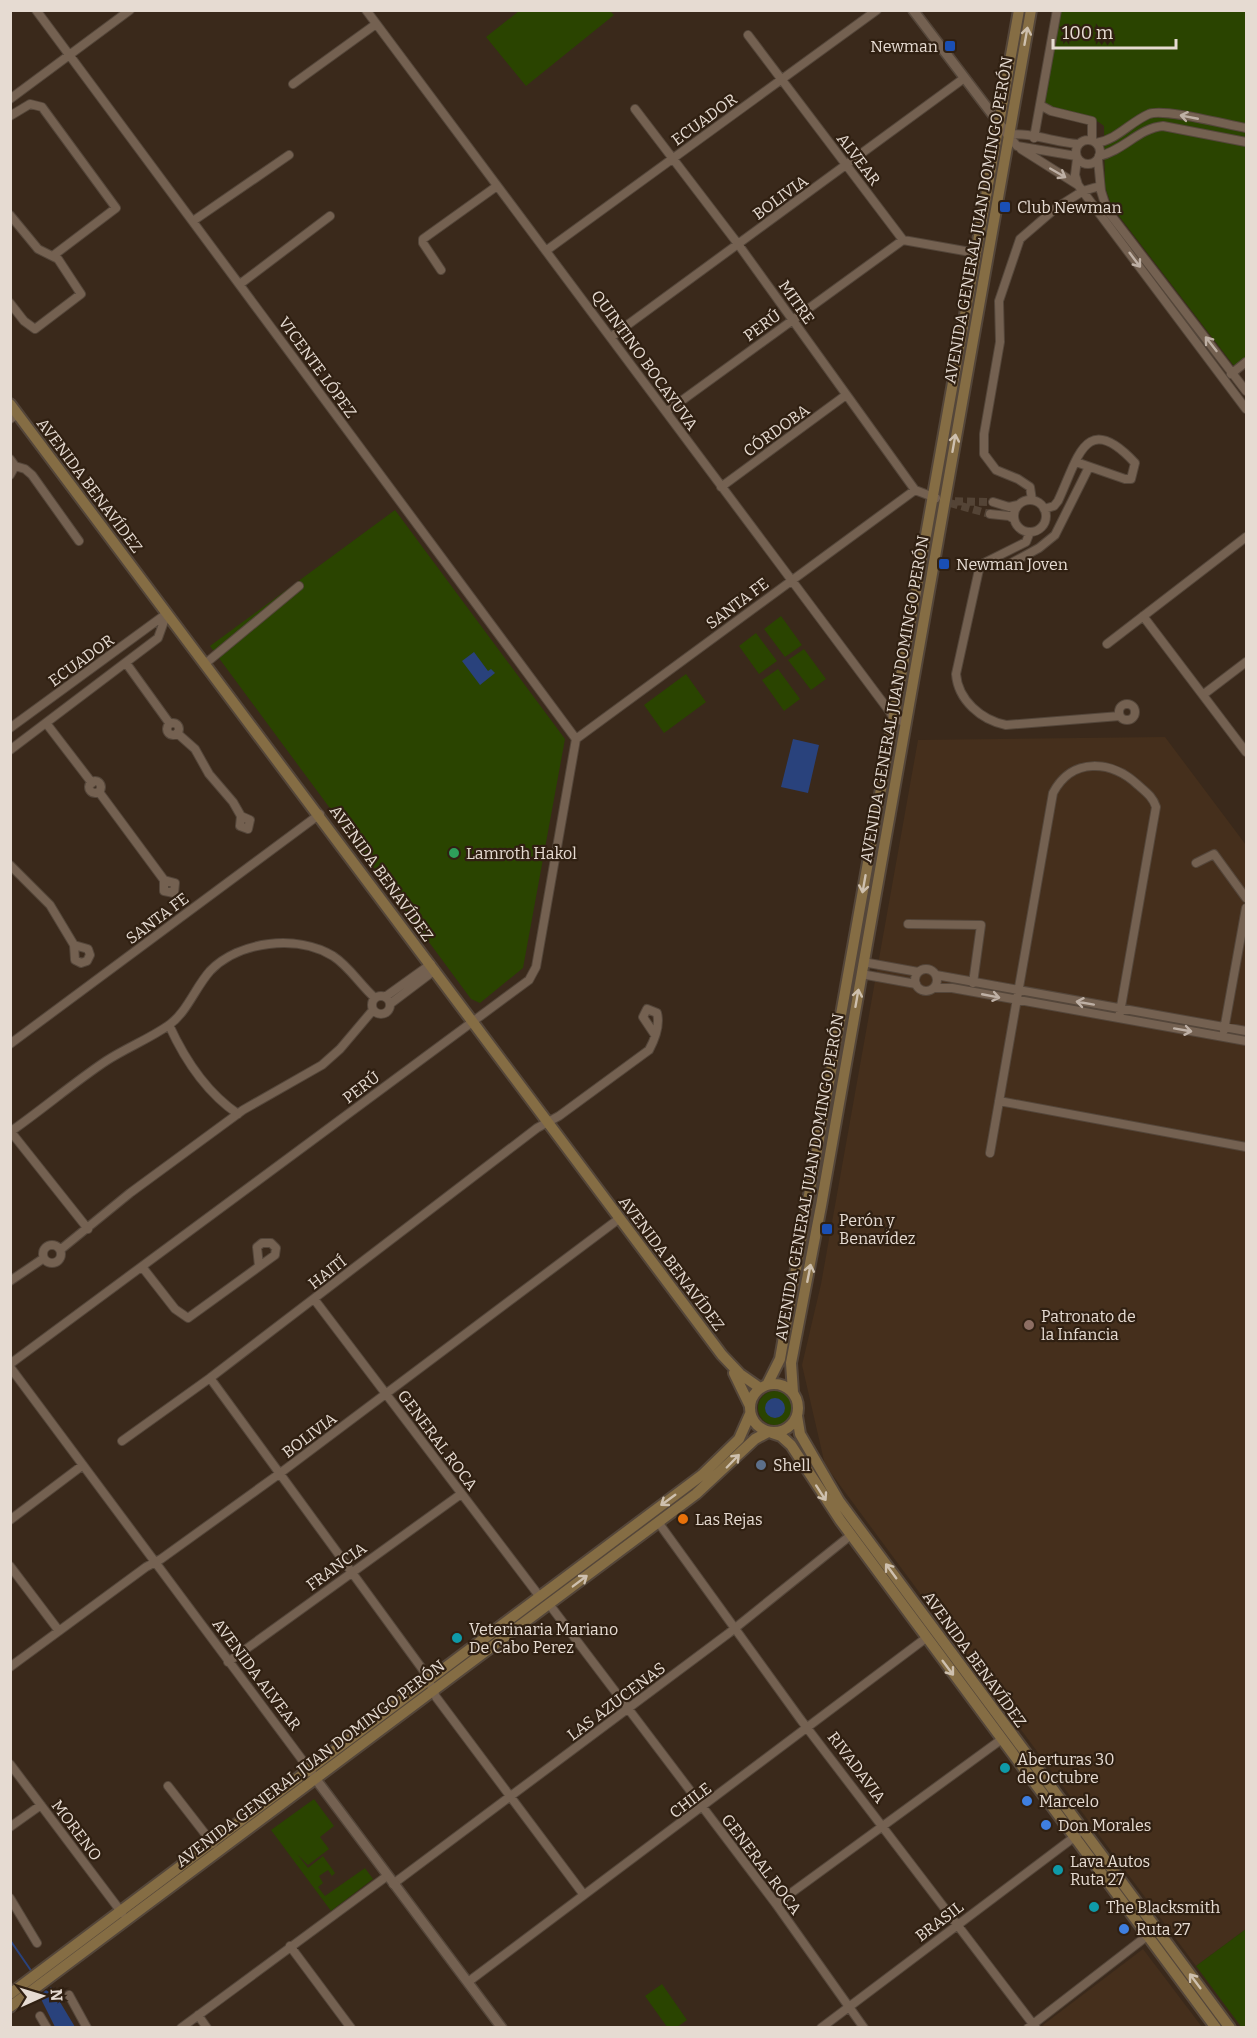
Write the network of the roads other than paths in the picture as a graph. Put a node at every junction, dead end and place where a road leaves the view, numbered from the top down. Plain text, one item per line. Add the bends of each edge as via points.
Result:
1 (36, 10) edge
2 (366, 10) edge
3 (877, 10) edge
4 (913, 10) edge
5 (1019, 10) edge
6 (1031, 10) edge
7 (1057, 10) edge
8 (124, 12) edge
9 (376, 24) junction
10 (748, 35) dead end
11 (70, 55) junction
12 (963, 79) junction
13 (782, 80) junction
14 (293, 84) dead end
15 (12, 96) edge
16 (1040, 105) junction
17 (635, 109) dead end
18 (10, 116) edge
19 (1000, 126) junction
20 (1246, 128) edge
21 (1008, 135) junction
22 (1034, 138) junction
23 (1246, 141) edge
24 (1094, 142) junction
25 (1078, 144) junction
26 (1017, 146) junction
27 (289, 155) dead end
28 (1077, 157) junction
29 (674, 158) junction
30 (1099, 158) junction
31 (847, 166) junction
32 (497, 186) junction
33 (1100, 186) junction
34 (1080, 188) junction
35 (10, 215) edge
36 (330, 216) dead end
37 (193, 221) junction
38 (903, 240) junction
39 (738, 244) junction
40 (547, 250) junction
41 (976, 253) junction
42 (54, 255) junction
43 (441, 270) dead end
44 (240, 284) junction
45 (10, 303) edge
46 (792, 320) junction
47 (611, 338) junction
48 (1246, 362) edge
49 (1233, 372) junction
50 (1224, 379) junction
51 (1246, 391) edge
52 (846, 395) junction
53 (10, 404) edge
54 (1246, 409) edge
55 (666, 412) junction
56 (14, 417) edge
57 (12, 460) edge
58 (1076, 462) junction
59 (1089, 467) junction
60 (10, 475) edge
61 (721, 487) junction
62 (915, 490) junction
63 (932, 496) junction
64 (1032, 500) junction
65 (943, 501) junction
66 (993, 502) tunnel mouth
67 (1018, 505) junction
68 (1044, 509) junction
69 (990, 514) tunnel mouth
70 (1014, 519) junction
71 (1044, 524) junction
72 (1030, 532) junction
73 (1055, 535) junction
74 (1246, 537) edge
75 (79, 542) dead end
76 (1004, 567) dead end
77 (790, 580) junction
78 (299, 586) dead end
79 (167, 613) junction
80 (1143, 616) junction
81 (1107, 644) dead end
82 (1246, 662) edge
83 (126, 663) junction
84 (206, 663) junction
85 (1204, 694) junction
86 (893, 716) junction
87 (1120, 716) dead end
88 (46, 723) junction
89 (905, 723) junction
90 (10, 728) edge
91 (576, 739) junction
92 (10, 750) edge
93 (1246, 752) edge
94 (320, 814) junction
95 (241, 816) dead end
96 (1196, 863) dead end
97 (10, 864) edge
98 (164, 880) dead end
99 (1246, 898) edge
100 (1246, 908) edge
101 (908, 924) dead end
102 (74, 945) dead end
103 (863, 962) junction
104 (433, 967) junction
105 (918, 972) junction
106 (861, 974) junction
107 (936, 975) junction
108 (973, 983) junction
109 (916, 984) junction
110 (934, 988) junction
111 (1018, 991) junction
112 (375, 998) junction
113 (1017, 1000) junction
114 (387, 1001) junction
115 (1121, 1009) junction
116 (373, 1010) junction
117 (1119, 1018) junction
118 (473, 1020) junction
119 (170, 1025) junction
120 (1225, 1027) junction
121 (1246, 1031) edge
122 (655, 1035) dead end
123 (1223, 1037) junction
124 (1246, 1041) edge
125 (10, 1044) edge
126 (999, 1101) junction
127 (238, 1114) junction
128 (548, 1122) junction
129 (11, 1132) edge
130 (1246, 1146) edge
131 (990, 1153) dead end
132 (620, 1218) junction
133 (88, 1229) junction
134 (60, 1250) junction
135 (44, 1258) junction
136 (259, 1266) dead end
137 (143, 1268) junction
138 (10, 1281) edge
139 (314, 1299) junction
140 (728, 1362) junction
141 (10, 1365) edge
142 (210, 1378) junction
143 (764, 1386) junction
144 (793, 1392) junction
145 (386, 1393) junction
146 (750, 1410) junction
147 (797, 1416) junction
148 (770, 1432) junction
149 (122, 1441) dead end
150 (83, 1465) junction
151 (279, 1474) junction
152 (461, 1494) junction
153 (10, 1520) edge
154 (658, 1522) junction
155 (851, 1534) junction
156 (155, 1562) junction
157 (10, 1566) edge
158 (351, 1572) junction
159 (544, 1600) junction
160 (734, 1628) junction
161 (59, 1630) junction
162 (926, 1638) junction
163 (228, 1662) junction
164 (10, 1667) edge
165 (430, 1685) junction
166 (627, 1709) junction
167 (809, 1728) junction
168 (1002, 1739) junction
169 (10, 1764) edge
170 (313, 1775) junction
171 (168, 1786) dead end
172 (511, 1796) junction
173 (41, 1805) junction
174 (703, 1808) junction
175 (884, 1826) junction
176 (10, 1827) edge
177 (1078, 1834) junction
178 (213, 1844) junction
179 (390, 1880) junction
180 (584, 1895) junction
181 (10, 1898) edge
182 (776, 1904) junction
183 (122, 1912) junction
184 (957, 1925) junction
185 (1147, 1936) junction
186 (38, 1943) dead end
187 (290, 1946) junction
188 (51, 1971) junction
189 (468, 1982) junction
190 (28, 1988) junction
191 (10, 1994) edge
192 (69, 1995) dead end
193 (10, 2007) edge
194 (849, 2007) junction
195 (198, 2015) junction
196 (40, 2016) dead end
197 (1033, 2026) edge
198 (501, 2027) edge
199 (47, 2028) edge
200 (87, 2028) edge
201 (181, 2028) edge
202 (207, 2028) edge
203 (351, 2028) edge
204 (821, 2028) edge
205 (864, 2028) edge
206 (1216, 2028) edge
207 (1230, 2028) edge

1 - 11 street, VICENTE LÓPEZ
2 - 9 street, QUINTINO BOCAYUVA
3 - 13 street, ECUADOR
4 - 12 street
5 - 19 main road, AVENIDA GENERAL JUAN DOMINGO PERÓN
21 -> 6 main road, AVENIDA GENERAL JUAN DOMINGO PERÓN
7 - 16 street
8 - 11 street
9 - 14 street
9 - 32 street, QUINTINO BOCAYUVA
10 - 13 street, ALVEAR
11 - 15 street
11 - 37 street, VICENTE LÓPEZ
12 - 19 street
12 - 31 street, BOLIVIA
13 - 29 street, ECUADOR
13 - 31 street, ALVEAR
16 - 22 street
16 - 24 street via 1092,121
17 - 29 street, MITRE
18 - 42 street via 30,104 42,107 116,208
19 - 21 street
19 - 41 main road, AVENIDA GENERAL JUAN DOMINGO PERÓN
20 -> 24 street via 1162,112 1140,120 1108,141
21 - 22 street
21 - 26 street
65 -> 21 main road, AVENIDA GENERAL JUAN DOMINGO PERÓN
22 - 25 street
23 - 30 street via 1153,127 1114,153
24 - 25 street via 1084,140
24 - 30 street
25 - 28 street
26 - 28 street
26 -> 34 street
27 - 37 street
28 - 30 street via 1087,165
28 - 34 street via 1075,175
29 - 39 street, MITRE
29 - 40 street, ECUADOR
30 - 33 street
31 - 38 street, ALVEAR
31 - 39 street, BOLIVIA
32 - 40 street, QUINTINO BOCAYUVA
32 - 43 street via 423,239
33 - 34 street
49 -> 33 street via 1107,210
34 -> 50 street
34 - 64 street via 1020,239 999,301 1000,342 984,454 996,470 1026,483
35 - 42 street via 38,249
36 - 44 street
37 - 44 street, VICENTE LÓPEZ
38 - 41 street
38 - 46 street, PERÚ
39 - 46 street, MITRE
39 - 47 street, BOLIVIA
40 - 47 street, QUINTINO BOCAYUVA
41 - 63 main road, AVENIDA GENERAL JUAN DOMINGO PERÓN
42 - 45 street via 81,290 80,296 35,329
44 - 91 street, VICENTE LÓPEZ
46 - 52 street, MITRE
46 - 55 street, PERÚ
47 - 55 street, QUINTINO BOCAYUVA
48 - 49 street
49 - 50 street
49 - 51 street
50 - 54 street
52 - 61 street, CÓRDOBA
52 - 62 street, MITRE
53 - 56 main road, AVENIDA BENAVÍDEZ
55 - 61 street, QUINTINO BOCAYUVA
56 - 79 main road, AVENIDA BENAVÍDEZ
57 - 60 street
57 - 75 street via 32,475
58 - 59 street
58 - 59 street via 1087,444 1103,438 1123,449 1136,467 1131,479
58 - 68 street via 1058,501
59 - 73 street
61 - 77 street, QUINTINO BOCAYUVA
62 - 63 street
62 - 77 street, SANTA FE
63 - 65 street
63 - 86 main road, AVENIDA GENERAL JUAN DOMINGO PERÓN
64 - 67 street
64 - 68 street
65 - 89 main road, AVENIDA GENERAL JUAN DOMINGO PERÓN
66 - 67 street via 1009,507
67 - 70 street
68 - 71 street
69 - 70 street
70 - 72 street via 1020,529
71 - 72 street
71 - 73 street
72 - 87 street via 1026,542 980,565 956,674 957,686 978,713 1006,725
73 - 76 street
74 - 80 street
77 - 86 street, QUINTINO BOCAYUVA
77 - 91 street, SANTA FE
78 - 84 street
79 - 83 street via 158,638
79 - 84 main road, AVENIDA BENAVÍDEZ
79 - 90 street, ECUADOR
80 - 81 street
80 - 85 street
82 - 85 street
83 - 88 street
83 - 95 street via 170,724 169,732 177,733 195,749
84 - 94 main road, AVENIDA BENAVÍDEZ
85 - 93 street
86 - 89 street, QUINTINO BOCAYUVA
86 -> 143 main road, AVENIDA GENERAL JUAN DOMINGO PERÓN via 780,1359
88 - 92 street
88 - 98 street via 92,783 91,791 99,792
89 - 103 main road, AVENIDA GENERAL JUAN DOMINGO PERÓN
91 - 118 street, PERÚ via 536,967 523,987
94 - 104 main road, AVENIDA BENAVÍDEZ
94 - 125 street, SANTA FE
96 - 99 street via 1214,854
97 - 102 street via 43,895
100 - 120 street
101 - 108 street via 981,925
103 - 105 street
103 - 106 main road, AVENIDA GENERAL JUAN DOMINGO PERÓN
104 - 114 street
104 - 118 main road, AVENIDA BENAVÍDEZ
105 - 107 street via 927,969
105 - 109 street
106 - 109 street
144 -> 106 main road, AVENIDA GENERAL JUAN DOMINGO PERÓN via 792,1356
107 - 108 street
107 - 110 street
108 - 111 street
109 - 110 street via 924,991
110 -> 113 street
111 - 113 street
115 -> 111 street
111 - 115 street via 1053,793 1068,773 1105,765 1127,775 1154,800 1156,807
112 - 114 street
112 - 116 street
112 - 119 street via 332,956 294,945 264,945 235,953 219,963
113 - 117 street
113 - 126 street
114 - 116 street via 384,1014
115 - 117 street
115 - 120 street
116 - 127 street via 322,1065
117 -> 123 street
118 - 128 main road, AVENIDA BENAVÍDEZ
118 - 137 street, PERÚ
119 - 127 street via 196,1072
119 - 129 street via 107,1060
120 - 121 street
120 - 123 street
122 - 128 street, HAITÍ via 649,1050
123 - 124 street
126 - 130 street
126 - 131 street
127 - 133 street via 130,1193
128 - 132 main road, AVENIDA BENAVÍDEZ
128 - 139 street, HAITÍ
129 - 133 street
132 - 140 main road, AVENIDA BENAVÍDEZ
132 - 145 street, BOLIVIA
133 - 134 street
134 - 135 street via 56,1262
134 - 135 street via 49,1245 44,1249
135 - 138 street
136 - 137 street via 188,1318 175,1309
137 - 141 street, PERÚ
139 - 142 street, HAITÍ
139 - 145 street, GENERAL ROCA
140 - 143 main road, AVENIDA BENAVÍDEZ via 740,1374
140 - 146 main road, AVENIDA BENAVÍDEZ via 746,1393
141 - 150 street, AVENIDA ALVEAR
142 - 149 street, HAITÍ
142 - 151 street
143 - 144 main road via 781,1385
143 - 146 main road via 753,1396
144 - 147 main road
145 - 151 street, BOLIVIA
145 - 152 street, GENERAL ROCA
146 - 148 main road via 757,1425
146 -> 159 main road, AVENIDA GENERAL JUAN DOMINGO PERÓN via 739,1439 717,1463
147 - 148 main road via 788,1429
177 -> 147 main road, AVENIDA BENAVÍDEZ via 839,1501 800,1434
154 -> 148 main road, AVENIDA GENERAL JUAN DOMINGO PERÓN via 715,1480 755,1439
148 -> 155 main road, AVENIDA BENAVÍDEZ via 791,1445
150 - 153 street
150 - 156 street, AVENIDA ALVEAR
151 - 156 street, BOLIVIA
151 - 158 street
152 - 158 street, FRANCIA
152 - 159 street, GENERAL ROCA
159 -> 154 main road, AVENIDA GENERAL JUAN DOMINGO PERÓN
154 - 160 street, RIVADAVIA
155 - 160 street, LAS AZUCENAS
155 - 162 main road, AVENIDA BENAVÍDEZ
156 - 161 street, BOLIVIA
156 - 163 street, AVENIDA ALVEAR
157 - 161 street
158 - 163 street, FRANCIA
158 - 165 street
159 - 165 main road, AVENIDA GENERAL JUAN DOMINGO PERÓN
159 - 166 street, GENERAL ROCA
160 - 166 street, LAS AZUCENAS
160 - 167 street, RIVADAVIA
161 - 164 street, BOLIVIA
162 - 167 street, CHILE
162 -> 168 main road, AVENIDA BENAVÍDEZ
163 - 170 street, AVENIDA ALVEAR
165 - 170 main road, AVENIDA GENERAL JUAN DOMINGO PERÓN
165 - 172 street
166 - 172 street, LAS AZUCENAS
166 - 174 street, GENERAL ROCA
167 - 174 street, CHILE
167 - 175 street, RIVADAVIA
168 - 175 street
168 - 177 main road, AVENIDA BENAVÍDEZ
169 - 173 street, MORENO
170 - 178 main road, AVENIDA GENERAL JUAN DOMINGO PERÓN
170 - 179 street, AVENIDA ALVEAR
170 - 188 main road, AVENIDA GENERAL JUAN DOMINGO PERÓN
171 - 178 street
172 - 179 street, LAS AZUCENAS
172 - 180 street
173 - 176 street
173 - 183 street, MORENO
174 - 180 street, CHILE
174 - 182 street, GENERAL ROCA
175 - 182 street
175 - 184 street, RIVADAVIA
177 - 184 street, BRASIL
177 - 185 main road, AVENIDA BENAVÍDEZ
207 -> 177 main road, AVENIDA BENAVÍDEZ
178 - 183 main road, AVENIDA GENERAL JUAN DOMINGO PERÓN
179 - 187 street, LAS AZUCENAS
179 - 189 street, AVENIDA ALVEAR
180 - 189 street, CHILE
181 - 186 street
182 - 194 street, GENERAL ROCA
183 - 188 main road, AVENIDA GENERAL JUAN DOMINGO PERÓN
184 - 194 street, BRASIL
184 - 197 street, RIVADAVIA
185 - 197 street
185 - 206 main road, AVENIDA BENAVÍDEZ
187 - 195 street, LAS AZUCENAS
187 - 203 street
188 - 190 main road, AVENIDA GENERAL JUAN DOMINGO PERÓN
189 - 198 street, AVENIDA ALVEAR
190 - 191 main road, AVENIDA GENERAL JUAN DOMINGO PERÓN
190 - 193 main road, AVENIDA GENERAL JUAN DOMINGO PERÓN
192 - 200 street
194 - 204 street, BRASIL
194 - 205 street, GENERAL ROCA
195 - 201 street, LAS AZUCENAS
195 - 202 street
196 - 199 street

